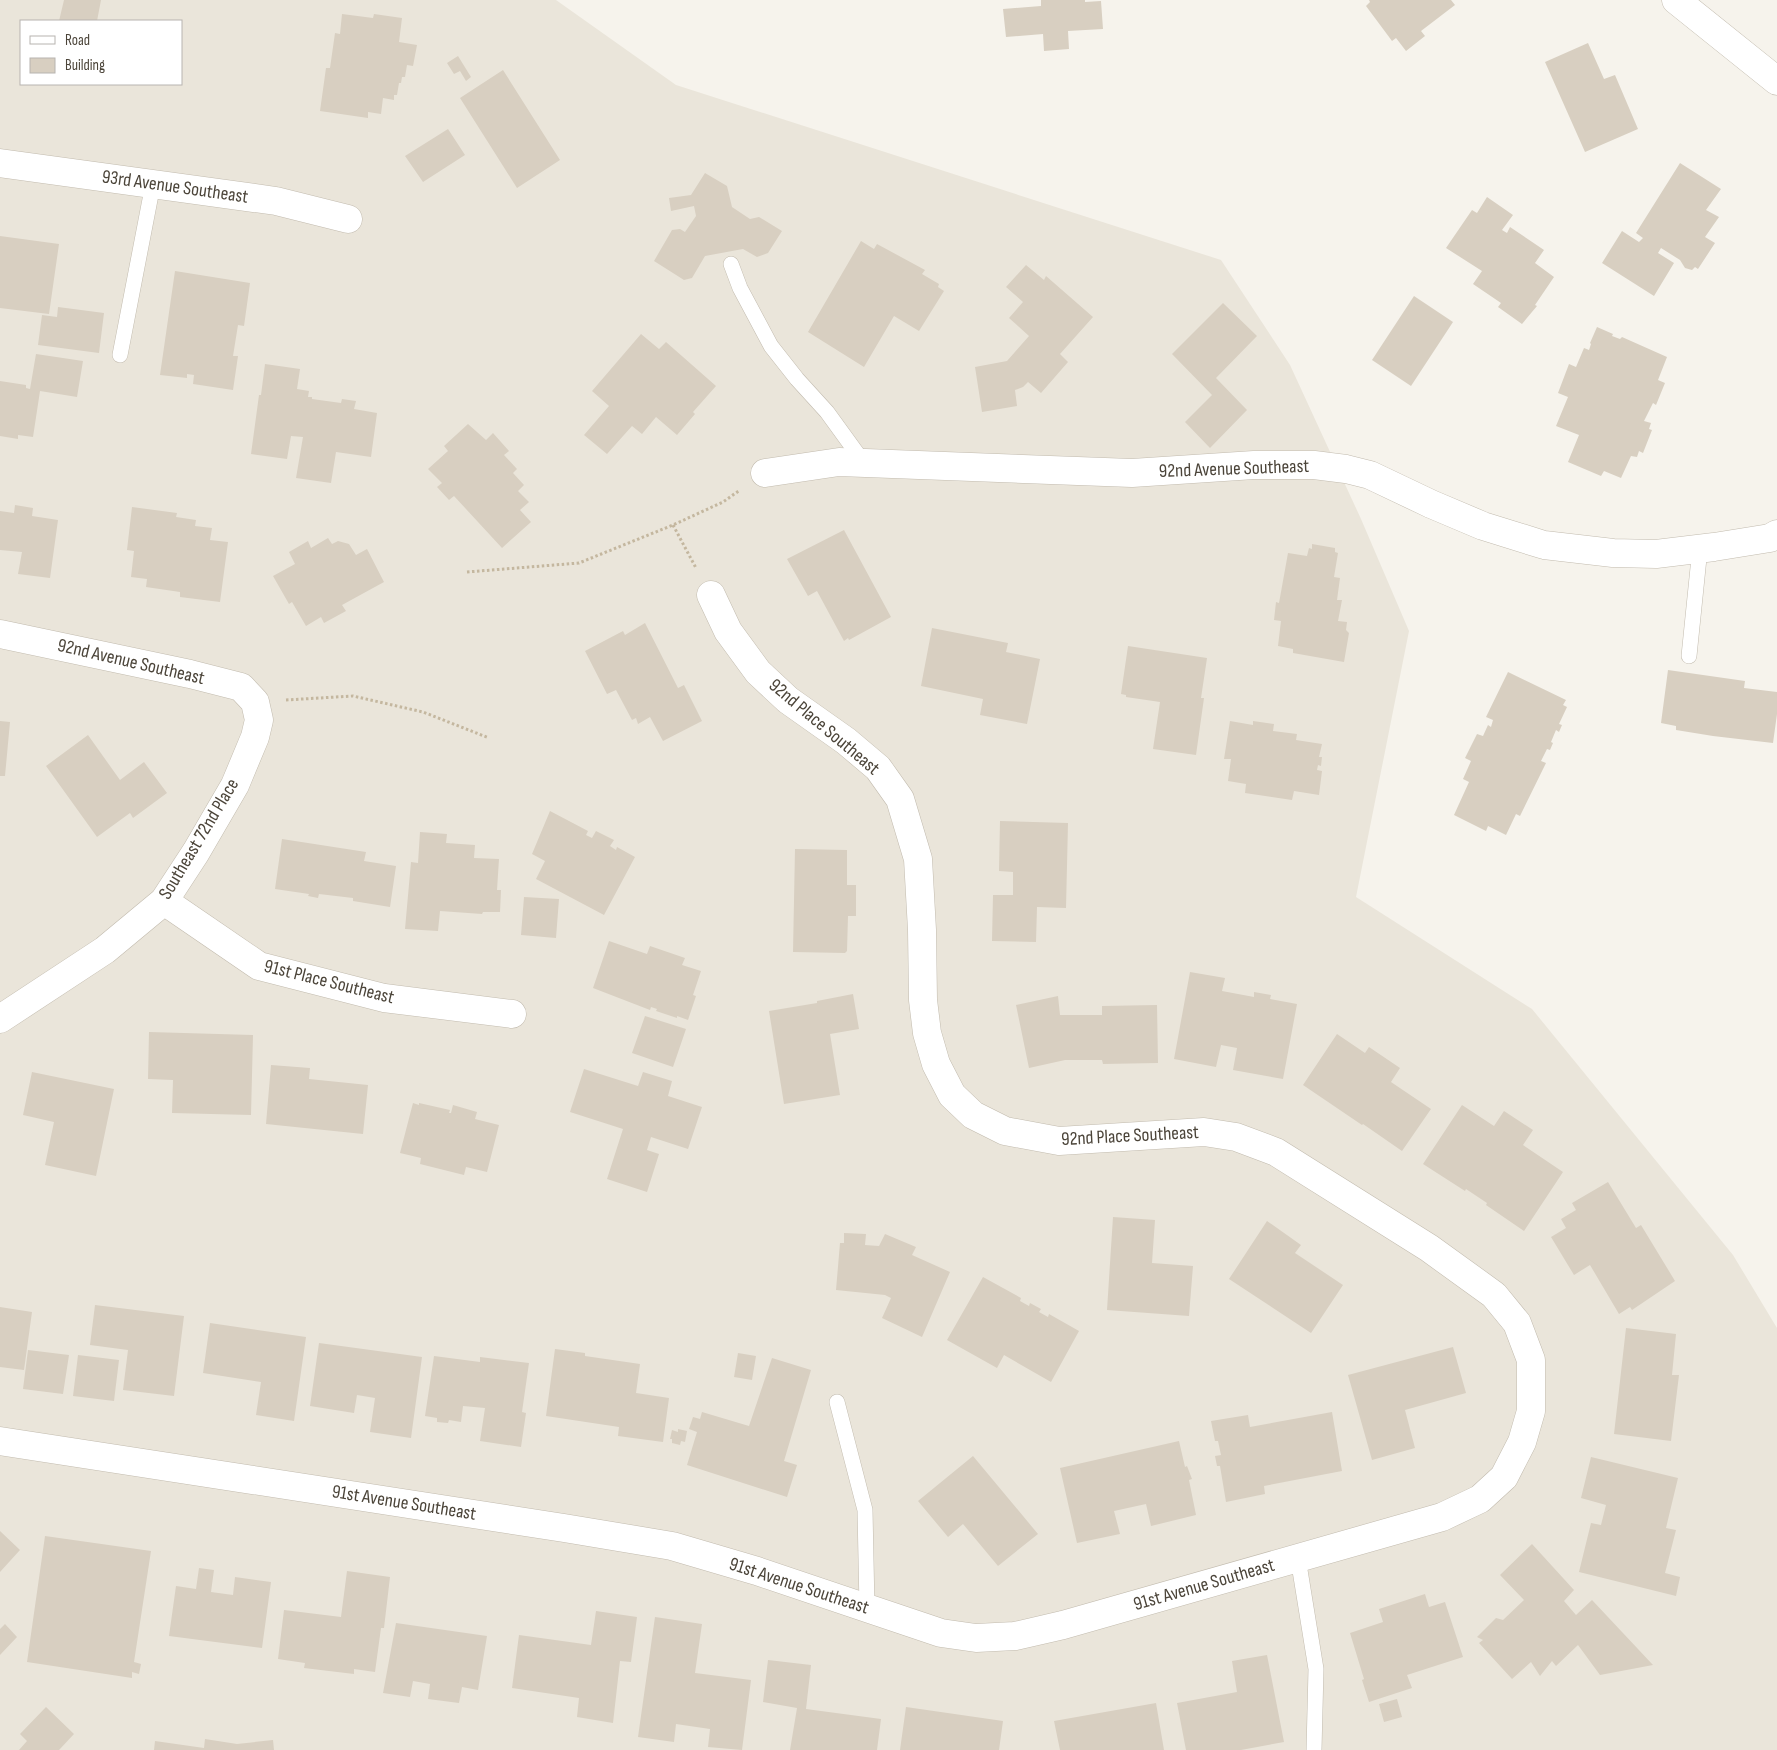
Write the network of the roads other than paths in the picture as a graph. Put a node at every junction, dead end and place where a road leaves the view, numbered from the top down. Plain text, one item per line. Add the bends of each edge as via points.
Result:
1 (1676, 0) edge
2 (1777, 81) edge
3 (0, 163) edge
4 (154, 184) junction
5 (348, 219) dead end
6 (731, 264) dead end
7 (120, 355) dead end
8 (864, 463) junction
9 (765, 473) road end
10 (1777, 534) edge
11 (1700, 548) junction
12 (711, 595) road end
13 (0, 634) edge
14 (1689, 656) dead end
15 (255, 702) joint
16 (164, 902) junction
17 (512, 1014) dead end
18 (0, 1019) edge
19 (837, 1402) dead end
20 (1531, 1411) joint
21 (0, 1441) edge
22 (1298, 1558) junction
23 (867, 1608) junction
24 (1314, 1750) edge

1 - 2 street
3 - 4 street, 93rd Avenue Southeast
4 - 5 street, 93rd Avenue Southeast via 276,201
4 - 7 lane
6 - 8 lane via 771,346
8 - 9 street, 92nd Avenue Southeast via 839,462
8 - 11 street, 92nd Avenue Southeast via 1132,473 1254,465 1314,465 1370,475 1483,526 1544,545 1613,554 1656,554
10 - 11 street, 92nd Avenue Southeast via 1770,538
11 - 14 lane
12 - 20 street, 92nd Place Southeast via 728,632 758,672 788,700 878,768 900,799 918,858 927,1033 936,1064 952,1095 973,1115 1005,1131 1059,1141 1204,1132 1236,1136 1276,1152 1428,1248 1494,1295 1517,1323 1530,1360
13 - 15 street, 92nd Avenue Southeast via 241,687
15 - 16 street, Southeast 72nd Place via 259,720 255,737 235,785
16 - 17 street, 91st Place Southeast via 259,966 384,998
16 - 18 street, Southeast 72nd Place via 105,950
19 - 23 lane via 865,1510
20 - 22 street, 91st Avenue Southeast via 1522,1442 1504,1477 1480,1499 1442,1517
21 - 23 street, 91st Avenue Southeast via 672,1546
22 - 23 street, 91st Avenue Southeast via 1014,1636 976,1638 941,1633
22 - 24 lane via 1316,1669

